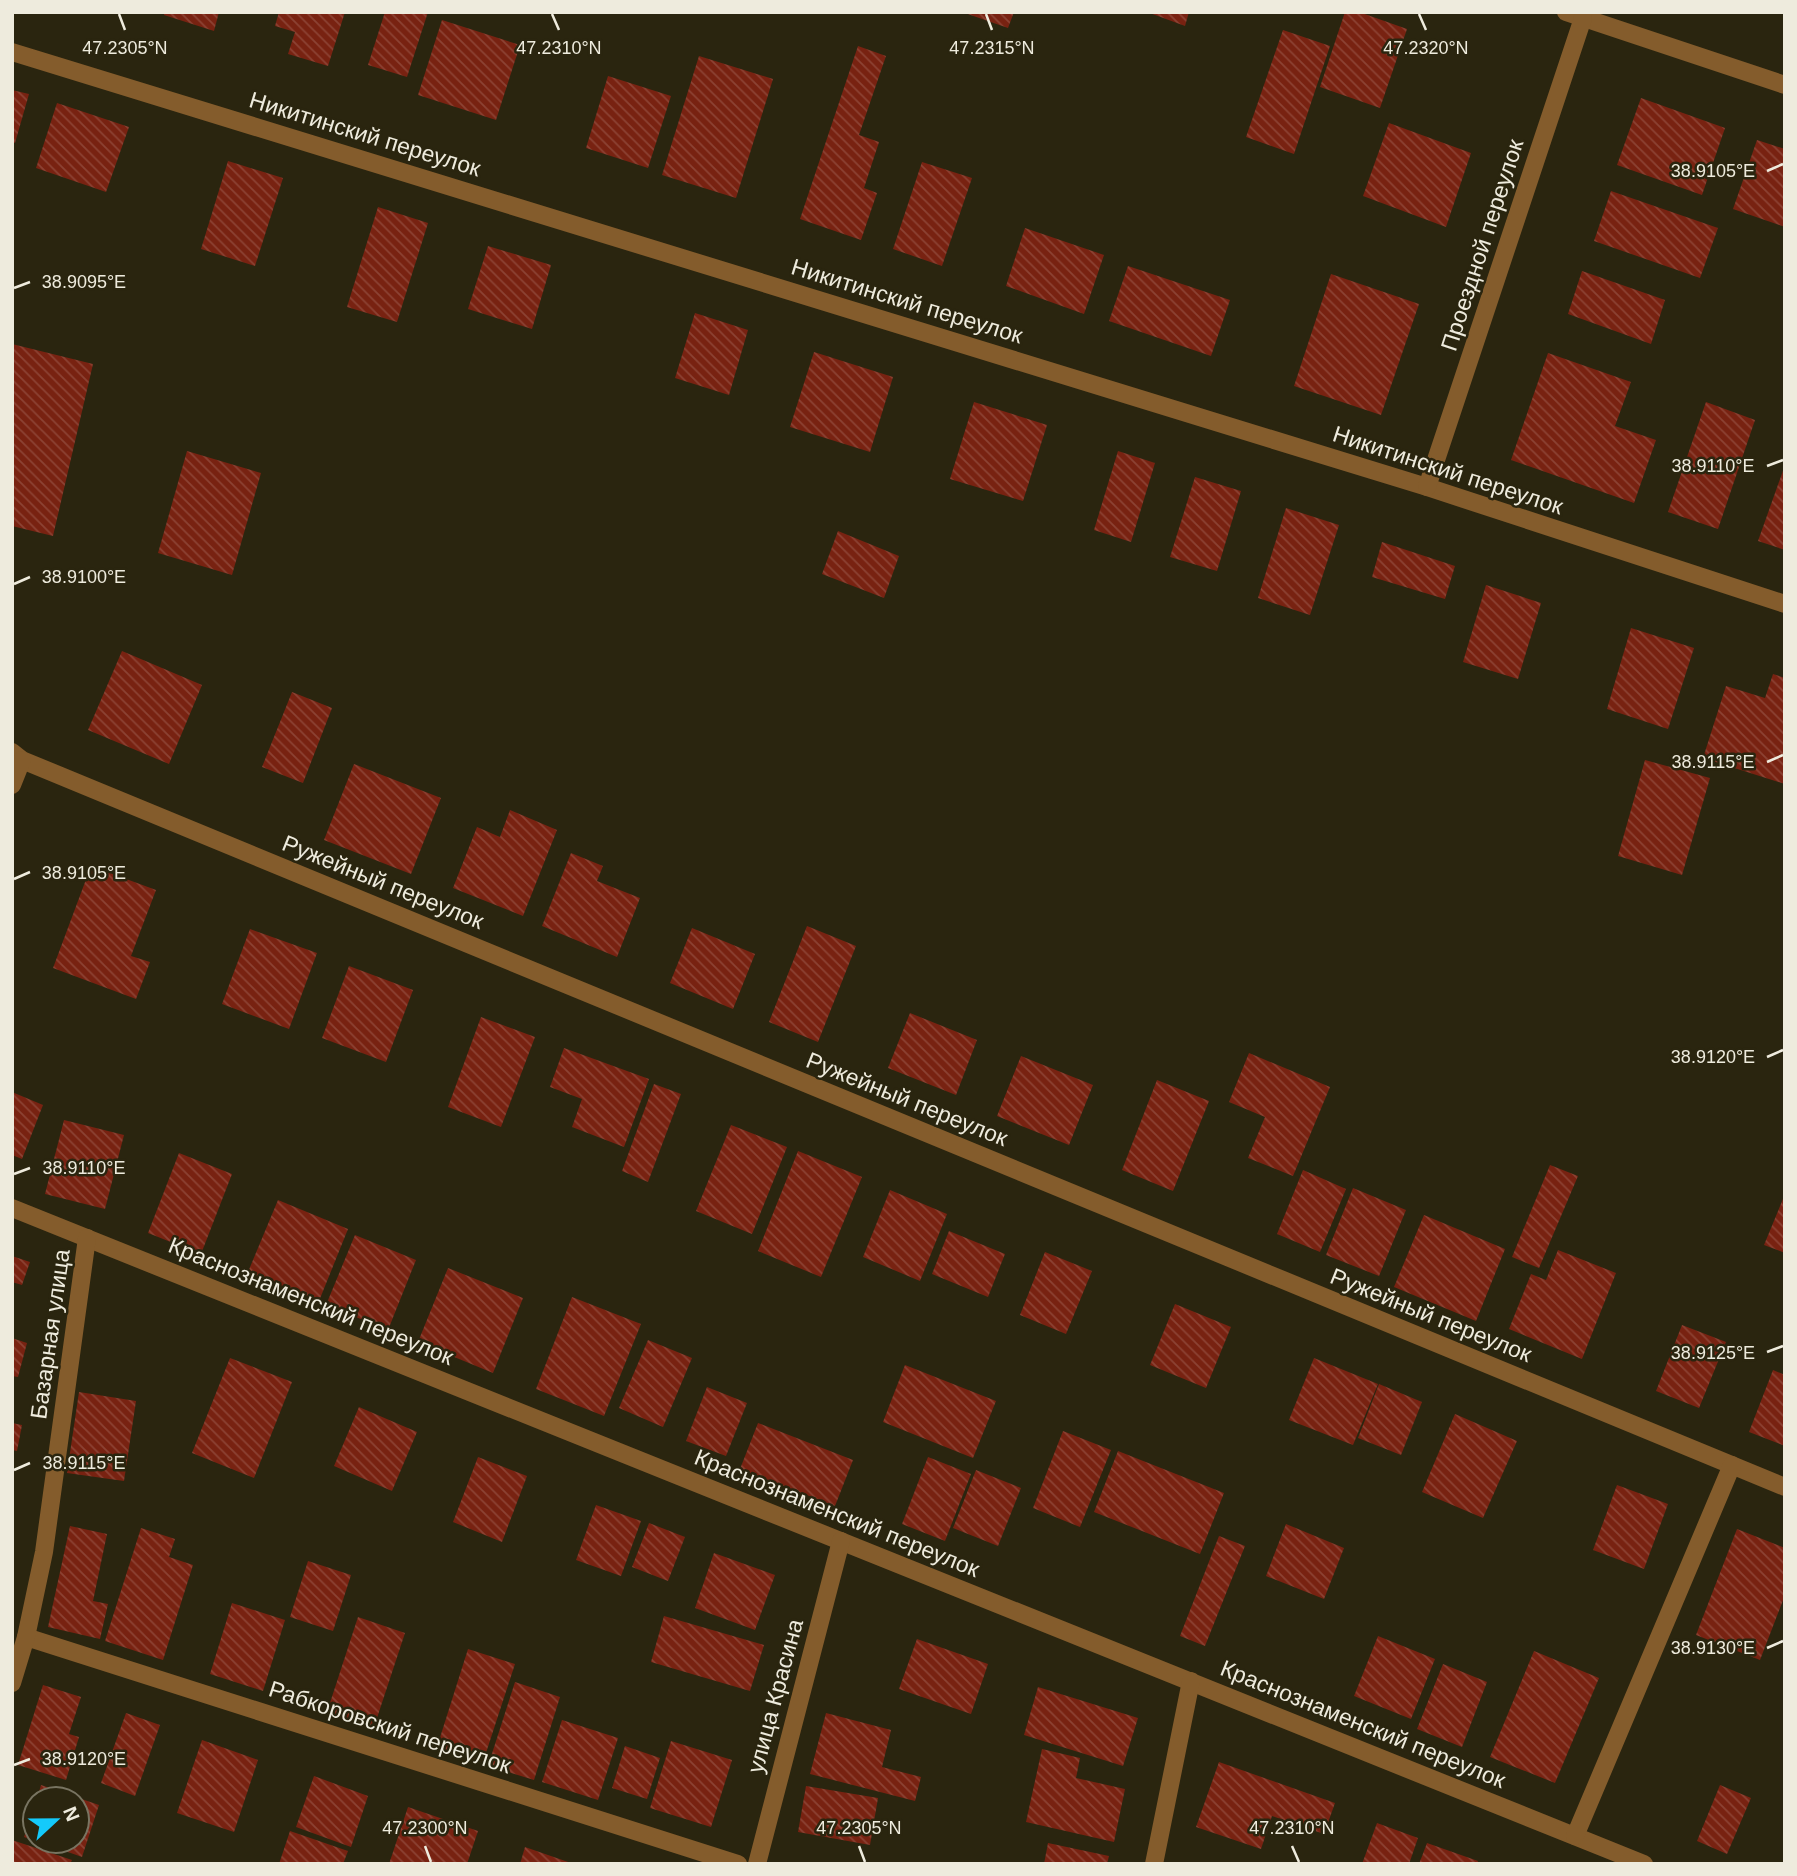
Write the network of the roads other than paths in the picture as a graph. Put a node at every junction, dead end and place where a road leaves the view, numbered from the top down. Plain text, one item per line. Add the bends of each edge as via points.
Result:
1 (1566, 12) edge
2 (1583, 18) junction
3 (12, 52) edge
4 (1785, 85) edge
5 (1427, 487) junction
6 (1785, 604) edge
7 (17, 756) edge
8 (12, 785) edge
9 (12, 1208) edge
10 (88, 1238) junction
11 (1732, 1465) junction
12 (1785, 1487) edge
13 (841, 1541) junction
14 (26, 1637) junction
15 (1191, 1681) junction
16 (12, 1683) edge
17 (1574, 1836) junction
18 (738, 1864) edge
19 (757, 1864) edge
20 (1154, 1864) edge
21 (1644, 1864) edge

1 - 2 street
2 - 4 street
2 - 5 street, Проездной переулок
3 - 5 street, Никитинский переулок
5 - 6 street, Никитинский переулок
7 - 8 street
7 - 11 street, Ружейный переулок
9 - 10 street, Краснознаменский переулок
10 - 13 street, Краснознаменский переулок
10 - 14 street, Базарная улица via 44,1552
11 - 12 street, Ружейный переулок
11 - 17 street
13 - 15 street, Краснознаменский переулок
13 - 19 street, улица Красина
14 - 16 street, Базарная улица
14 - 18 street, Рабкоровский переулок
15 - 17 street, Краснознаменский переулок
15 - 20 street
17 - 21 street, Краснознаменский переулок

